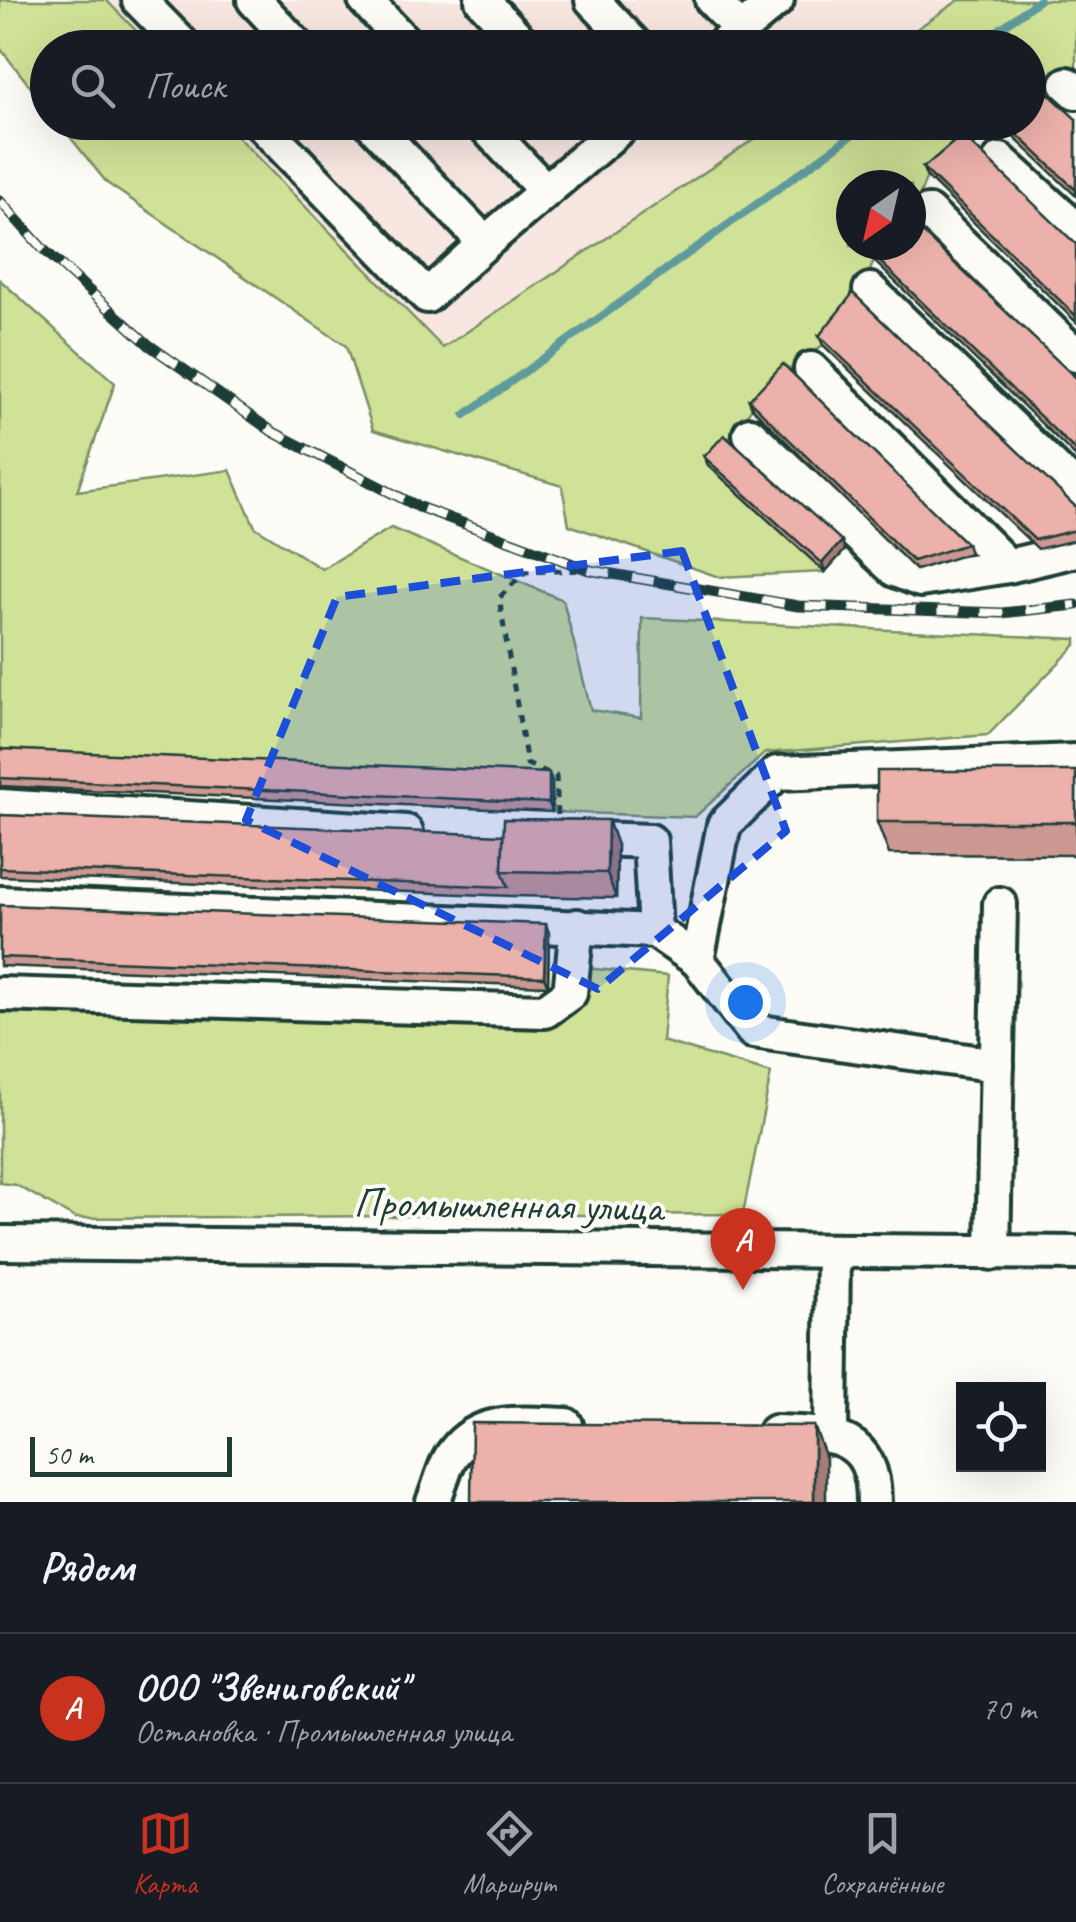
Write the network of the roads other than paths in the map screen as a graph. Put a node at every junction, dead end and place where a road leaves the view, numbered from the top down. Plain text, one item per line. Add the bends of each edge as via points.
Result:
1 (139, 0) edge
2 (254, 0) edge
3 (365, 0) edge
4 (482, 0) edge
5 (592, 0) edge
6 (712, 0) edge
7 (777, 0) edge
8 (168, 30) edge
9 (282, 30) edge
10 (393, 30) edge
11 (511, 30) edge
12 (621, 30) edge
13 (726, 30) edge
14 (741, 30) edge
15 (276, 140) edge
16 (387, 140) edge
17 (498, 140) edge
18 (599, 140) edge
19 (1000, 160) dead end
20 (544, 189) junction
21 (928, 212) dead end
22 (1076, 230) edge
23 (485, 243) junction
24 (870, 290) dead end
25 (1076, 355) edge
26 (811, 368) dead end
27 (750, 434) dead end
28 (1076, 489) edge
29 (1076, 550) edge
30 (1008, 566) junction
31 (1076, 761) edge
32 (0, 806) edge
33 (432, 834) edge
34 (550, 838) edge
35 (0, 903) edge
36 (1000, 904) dead end
37 (577, 926) junction
38 (655, 931) junction
39 (697, 960) junction
40 (0, 994) edge
41 (996, 1065) junction
42 (0, 1243) edge
43 (833, 1252) junction
44 (993, 1253) junction
45 (1076, 1254) edge
46 (602, 1426) edge
47 (735, 1431) edge
48 (830, 1434) junction
49 (433, 1502) edge
50 (874, 1502) edge

1 - 8 street
2 - 9 street
3 - 10 street
4 - 11 street
5 - 12 street
6 - 13 street
7 - 14 street
15 - 23 street via 427,296
16 - 23 street
17 - 20 street
18 - 20 street
19 - 22 street
20 - 23 street
21 - 25 street
24 - 28 street
26 - 30 street
27 - 30 street via 895,570 920,580
29 - 30 street
31 - 39 street via 777,772 724,825
32 - 33 street
34 - 38 street via 650,841
35 - 37 street
36 - 41 street
37 - 38 street
37 - 40 street via 570,993 546,1011
38 - 39 street
39 - 41 street via 753,1031
41 - 44 street
42 - 43 street, Промышленная улица
43 - 44 street, Промышленная улица
43 - 48 street
44 - 45 street, Промышленная улица
46 - 49 street via 506,1423 480,1429 454,1451
47 - 48 street
48 - 50 street via 868,1461

